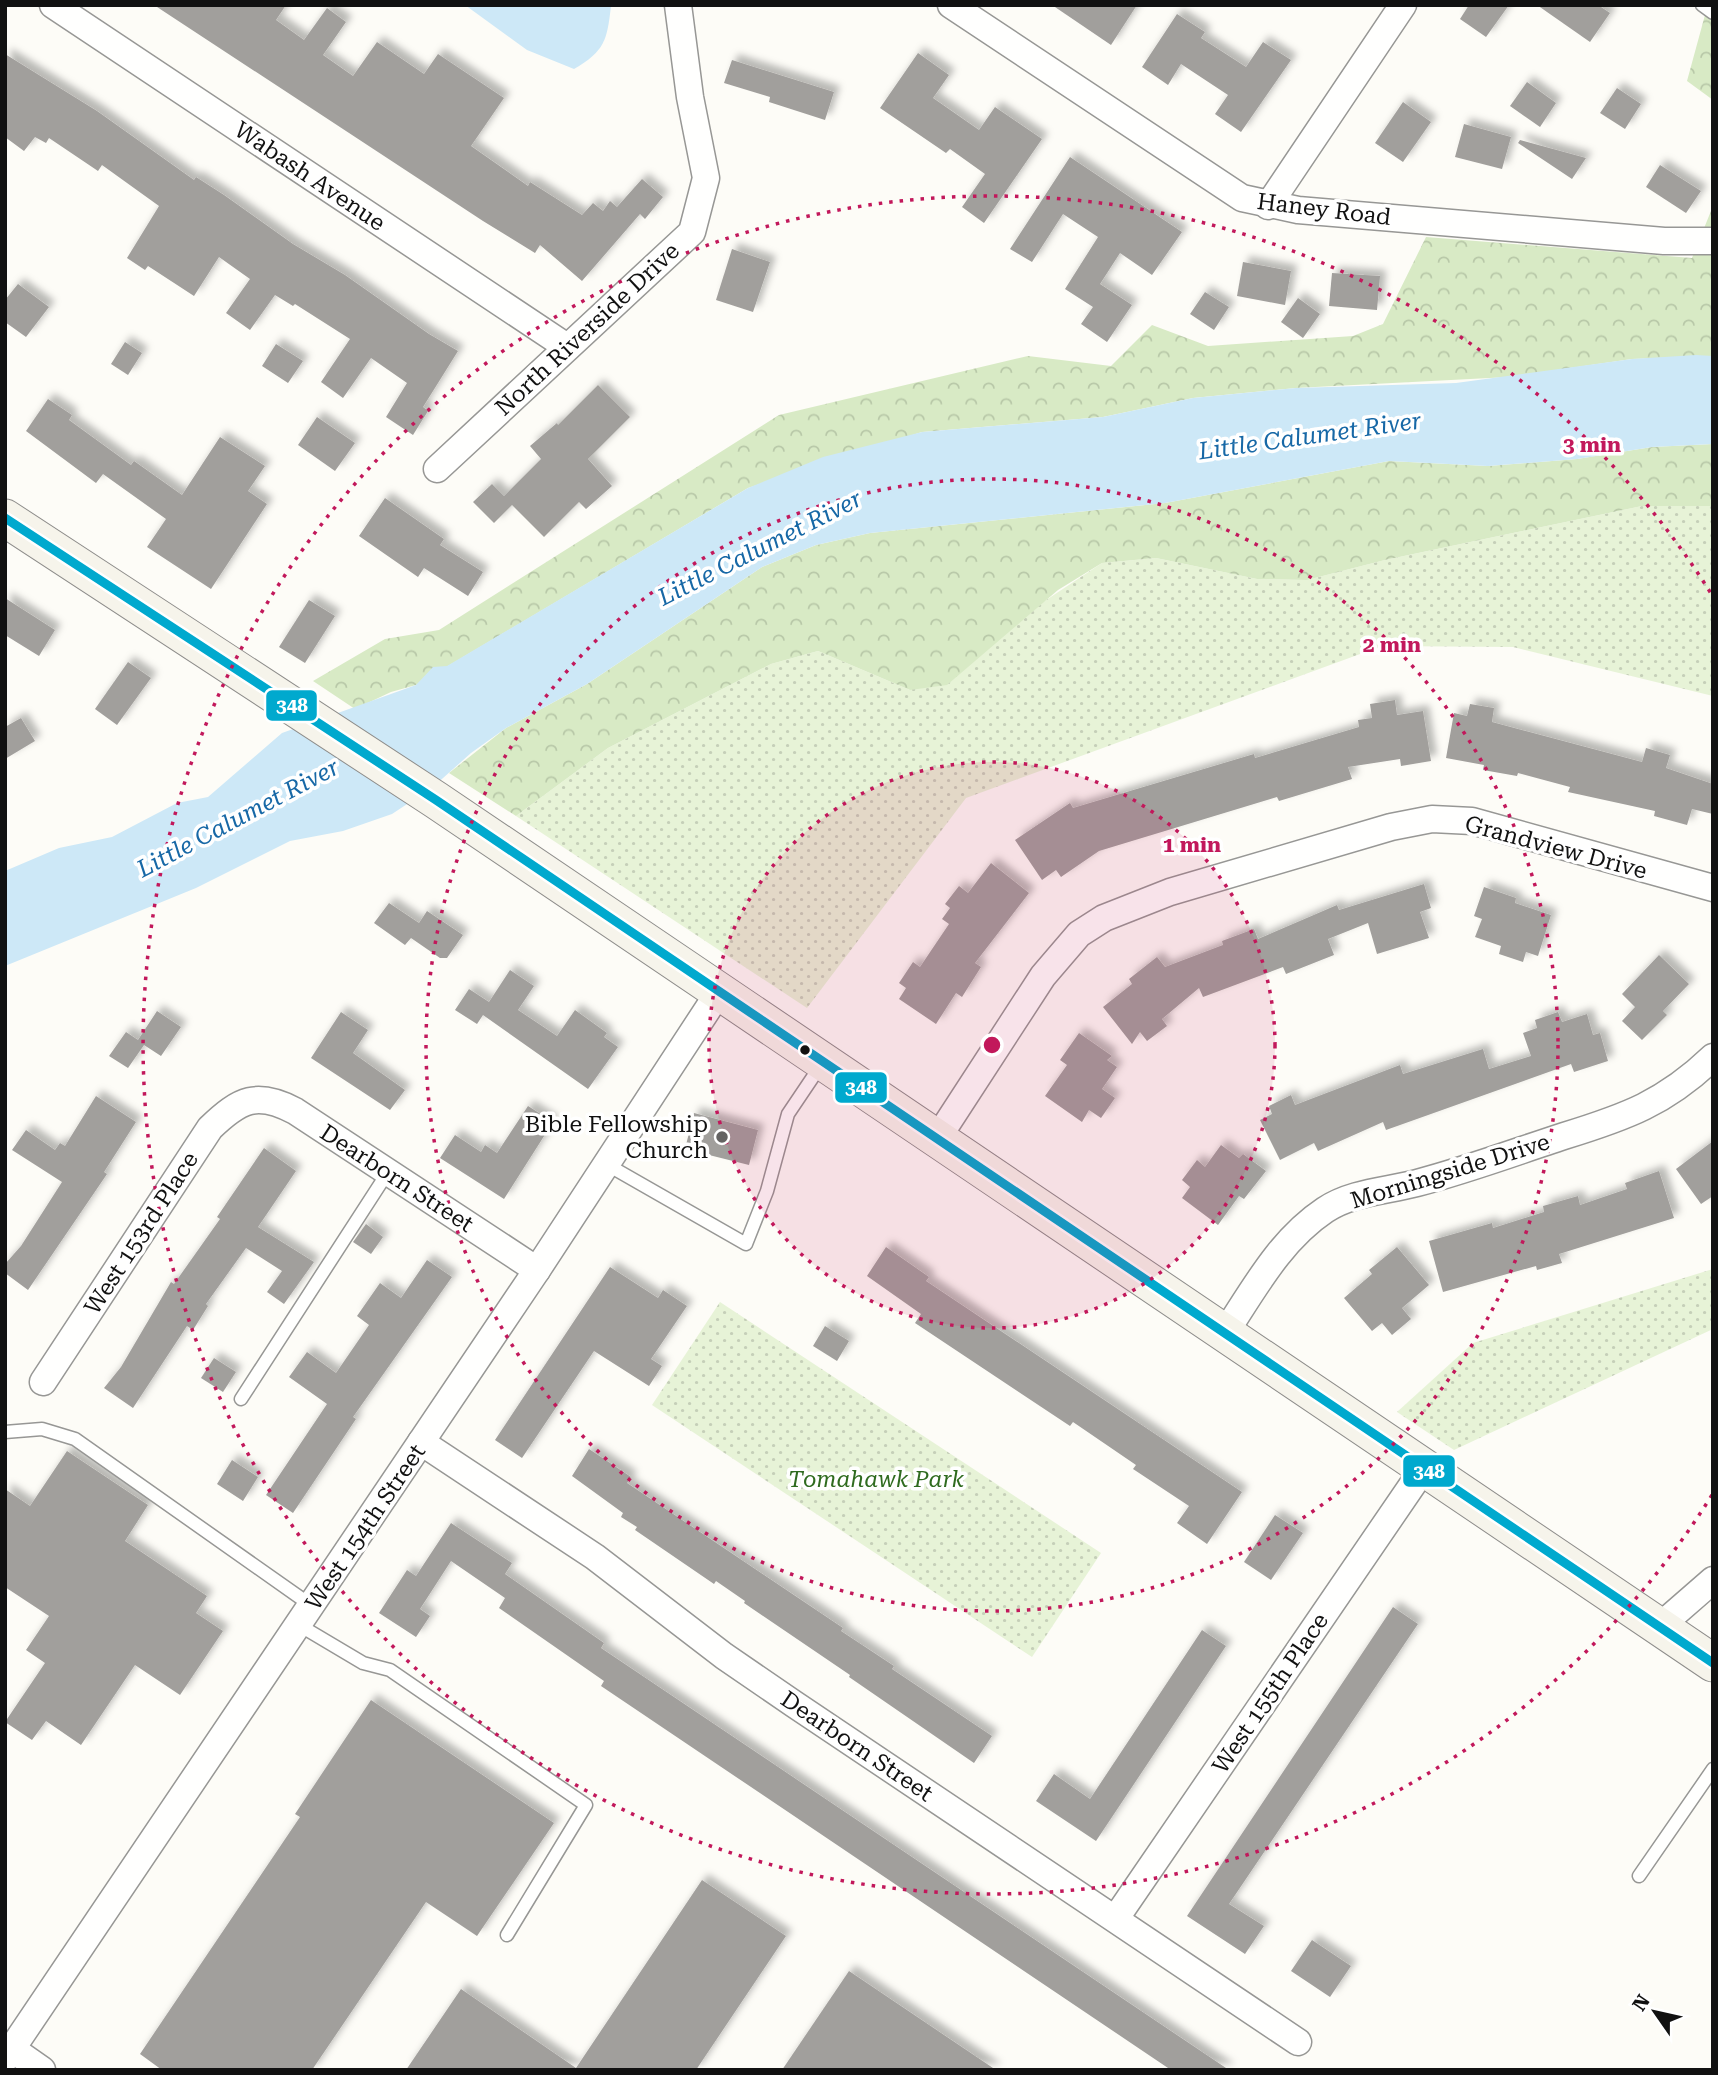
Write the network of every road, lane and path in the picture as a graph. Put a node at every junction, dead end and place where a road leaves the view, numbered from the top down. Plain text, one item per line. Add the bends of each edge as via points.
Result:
1 (53, 5) edge
2 (678, 5) edge
3 (951, 5) edge
4 (1403, 5) edge
5 (1702, 5) edge
6 (1713, 13) edge
7 (1268, 206) junction
8 (1713, 241) edge
9 (567, 347) junction
10 (437, 469) dead end
11 (5, 518) edge
12 (1713, 888) edge
13 (719, 992) junction
14 (1713, 1057) edge
15 (823, 1062) junction
16 (254, 1099) joint
17 (937, 1139) junction
18 (606, 1164) junction
19 (388, 1172) junction
20 (537, 1270) junction
21 (1226, 1334) junction
22 (43, 1382) dead end
23 (242, 1399) dead end
24 (5, 1432) edge
25 (421, 1442) junction
26 (1424, 1468) junction
27 (1713, 1580) edge
28 (306, 1616) junction
29 (1660, 1627) junction
30 (1713, 1663) edge
31 (1713, 1769) edge
32 (1639, 1876) dead end
33 (1116, 1918) junction
34 (507, 1935) dead end
35 (1298, 2042) dead end
36 (8, 2054) edge
37 (42, 2070) edge

1 - 9 street, Wabash Avenue
2 - 9 street, North Riverside Drive via 706,178 692,232
3 - 7 street, Haney Road via 1242,198
4 - 7 street
5 - 6 lane
7 - 8 street, Haney Road via 1664,241
9 - 10 street, North Riverside Drive
11 - 13 main road
12 - 17 street, Grandview Drive via 1472,821 1432,819 1170,892 1104,918 1079,934 1043,976
13 - 15 main road
13 - 18 street, West 154th Street
14 - 21 street, Morningside Drive via 1670,1092 1625,1118 1499,1160 1357,1196 1327,1209 1296,1234 1265,1272
15 - 17 main road
15 - 18 lane via 788,1114 767,1191 746,1244
16 - 19 street, Dearborn Street via 274,1100 295,1111
16 - 22 street, West 153rd Place via 229,1109 210,1128
17 - 21 main road
18 - 20 street, West 154th Street
19 - 20 street, Dearborn Street
19 - 23 lane
20 - 25 street, West 154th Street
21 - 26 main road
24 - 28 lane via 42,1429 75,1439
25 - 28 street, West 154th Street
25 - 33 street, Dearborn Street via 595,1557 784,1698
26 - 29 main road
26 - 33 street, West 155th Place
27 - 29 street
28 - 34 lane via 363,1663 390,1670 586,1805
28 - 36 street, West 154th Street
29 - 30 main road
31 - 32 lane
33 - 35 street, Dearborn Street
36 - 37 street

